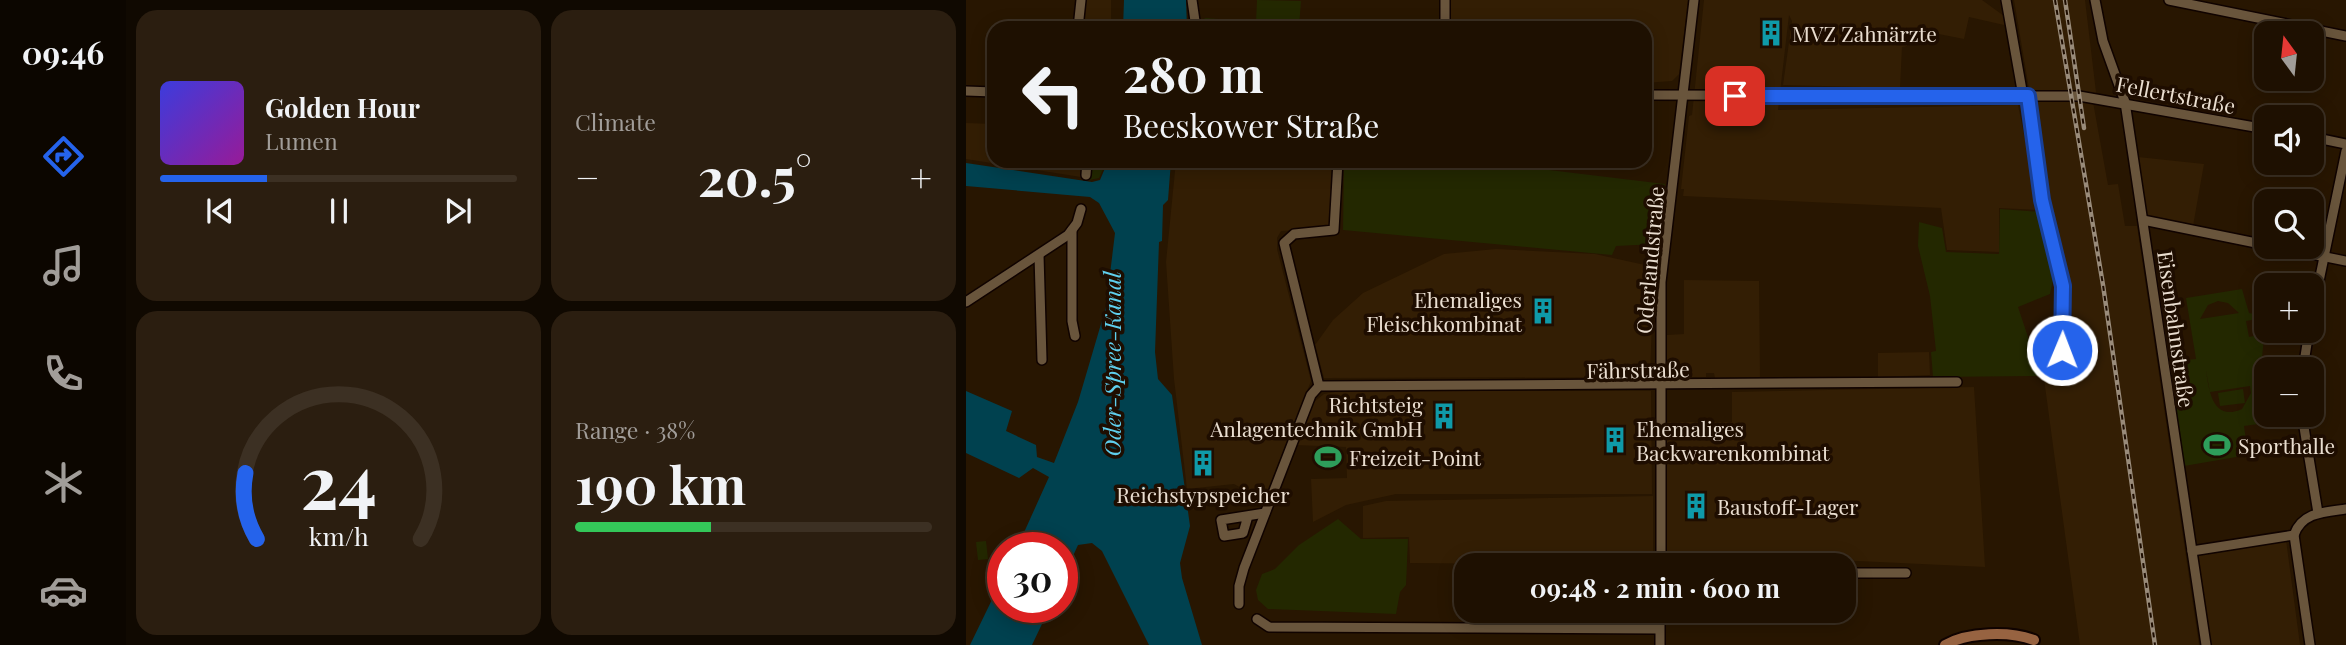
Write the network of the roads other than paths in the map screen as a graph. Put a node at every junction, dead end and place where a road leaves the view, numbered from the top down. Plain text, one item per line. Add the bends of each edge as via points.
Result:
1 (1081, 0) edge
2 (1192, 0) edge
3 (1445, 0) edge
4 (1694, 0) edge
5 (2006, 0) edge
6 (2095, 0) edge
7 (2169, 0) edge
8 (1079, 21) edge
9 (1195, 21) edge
10 (1445, 21) edge
11 (2346, 36) edge
12 (2119, 85) junction
13 (966, 91) edge
14 (987, 92) edge
15 (1652, 95) edge
16 (1684, 95) junction
17 (2026, 96) junction
18 (2109, 99) junction
19 (2124, 102) junction
20 (2254, 127) edge
21 (2324, 139) edge
22 (2346, 144) edge
23 (2346, 151) edge
24 (1086, 168) edge
25 (1338, 168) edge
26 (1086, 175) dead end
27 (2342, 188) edge
28 (1081, 209) dead end
29 (2143, 220) junction
30 (1073, 230) junction
31 (2254, 243) edge
32 (2324, 252) edge
33 (1039, 255) junction
34 (2324, 256) edge
35 (2346, 261) edge
36 (966, 302) edge
37 (1075, 335) dead end
38 (2062, 350) dead end
39 (1042, 360) dead end
40 (1957, 382) dead end
41 (1319, 386) junction
42 (1660, 386) junction
43 (2304, 427) edge
44 (2346, 509) edge
45 (1265, 513) junction
46 (2318, 513) junction
47 (1248, 516) dead end
48 (2294, 536) junction
49 (2192, 551) junction
50 (1661, 553) edge
51 (1856, 573) edge
52 (1906, 573) dead end
53 (1239, 604) dead end
54 (1256, 620) dead end
55 (1659, 623) edge
56 (1659, 629) junction
57 (2037, 643) edge
58 (1654, 645) edge
59 (1660, 645) edge
60 (1945, 645) edge
61 (2206, 645) edge
62 (2310, 645) edge

1 - 8 street
2 - 9 street
3 - 10 street
4 - 16 street, Oderlandstraße
5 - 17 street
6 - 12 street, Eisenbahnstraße
7 - 11 street
12 - 18 street
12 - 19 street, Eisenbahnstraße
13 - 14 street
15 - 16 street, Fellertstraße
16 - 17 street, Fellertstraße
16 - 42 street, Oderlandstraße via 1661,282
17 - 18 street, Fellertstraße
17 - 38 street via 2042,200 2063,286
18 - 19 street, Fellertstraße
19 - 20 street, Fellertstraße
19 - 29 street, Eisenbahnstraße
21 - 22 street
23 - 27 street
24 - 26 street
25 - 41 street via 1334,230 1294,234 1284,243
27 - 32 street
28 - 30 street
29 - 31 street
29 - 49 street, Eisenbahnstraße
30 - 33 street
30 - 37 street
33 - 36 street
33 - 39 street
34 - 35 street
40 - 42 street, Fährstraße
41 - 42 street, Fährstraße
41 - 45 street via 1311,395
42 - 50 street, Oderlandstraße
43 - 46 street
44 - 46 street
45 - 47 street
45 - 53 street via 1241,577
46 - 48 street via 2304,519
48 - 49 street
48 - 62 street
49 - 61 street, Eisenbahnstraße
51 - 52 street
54 - 56 street via 1269,627
55 - 56 street
56 - 58 street
56 - 59 street
57 - 60 main road via 2018,636 1972,636

